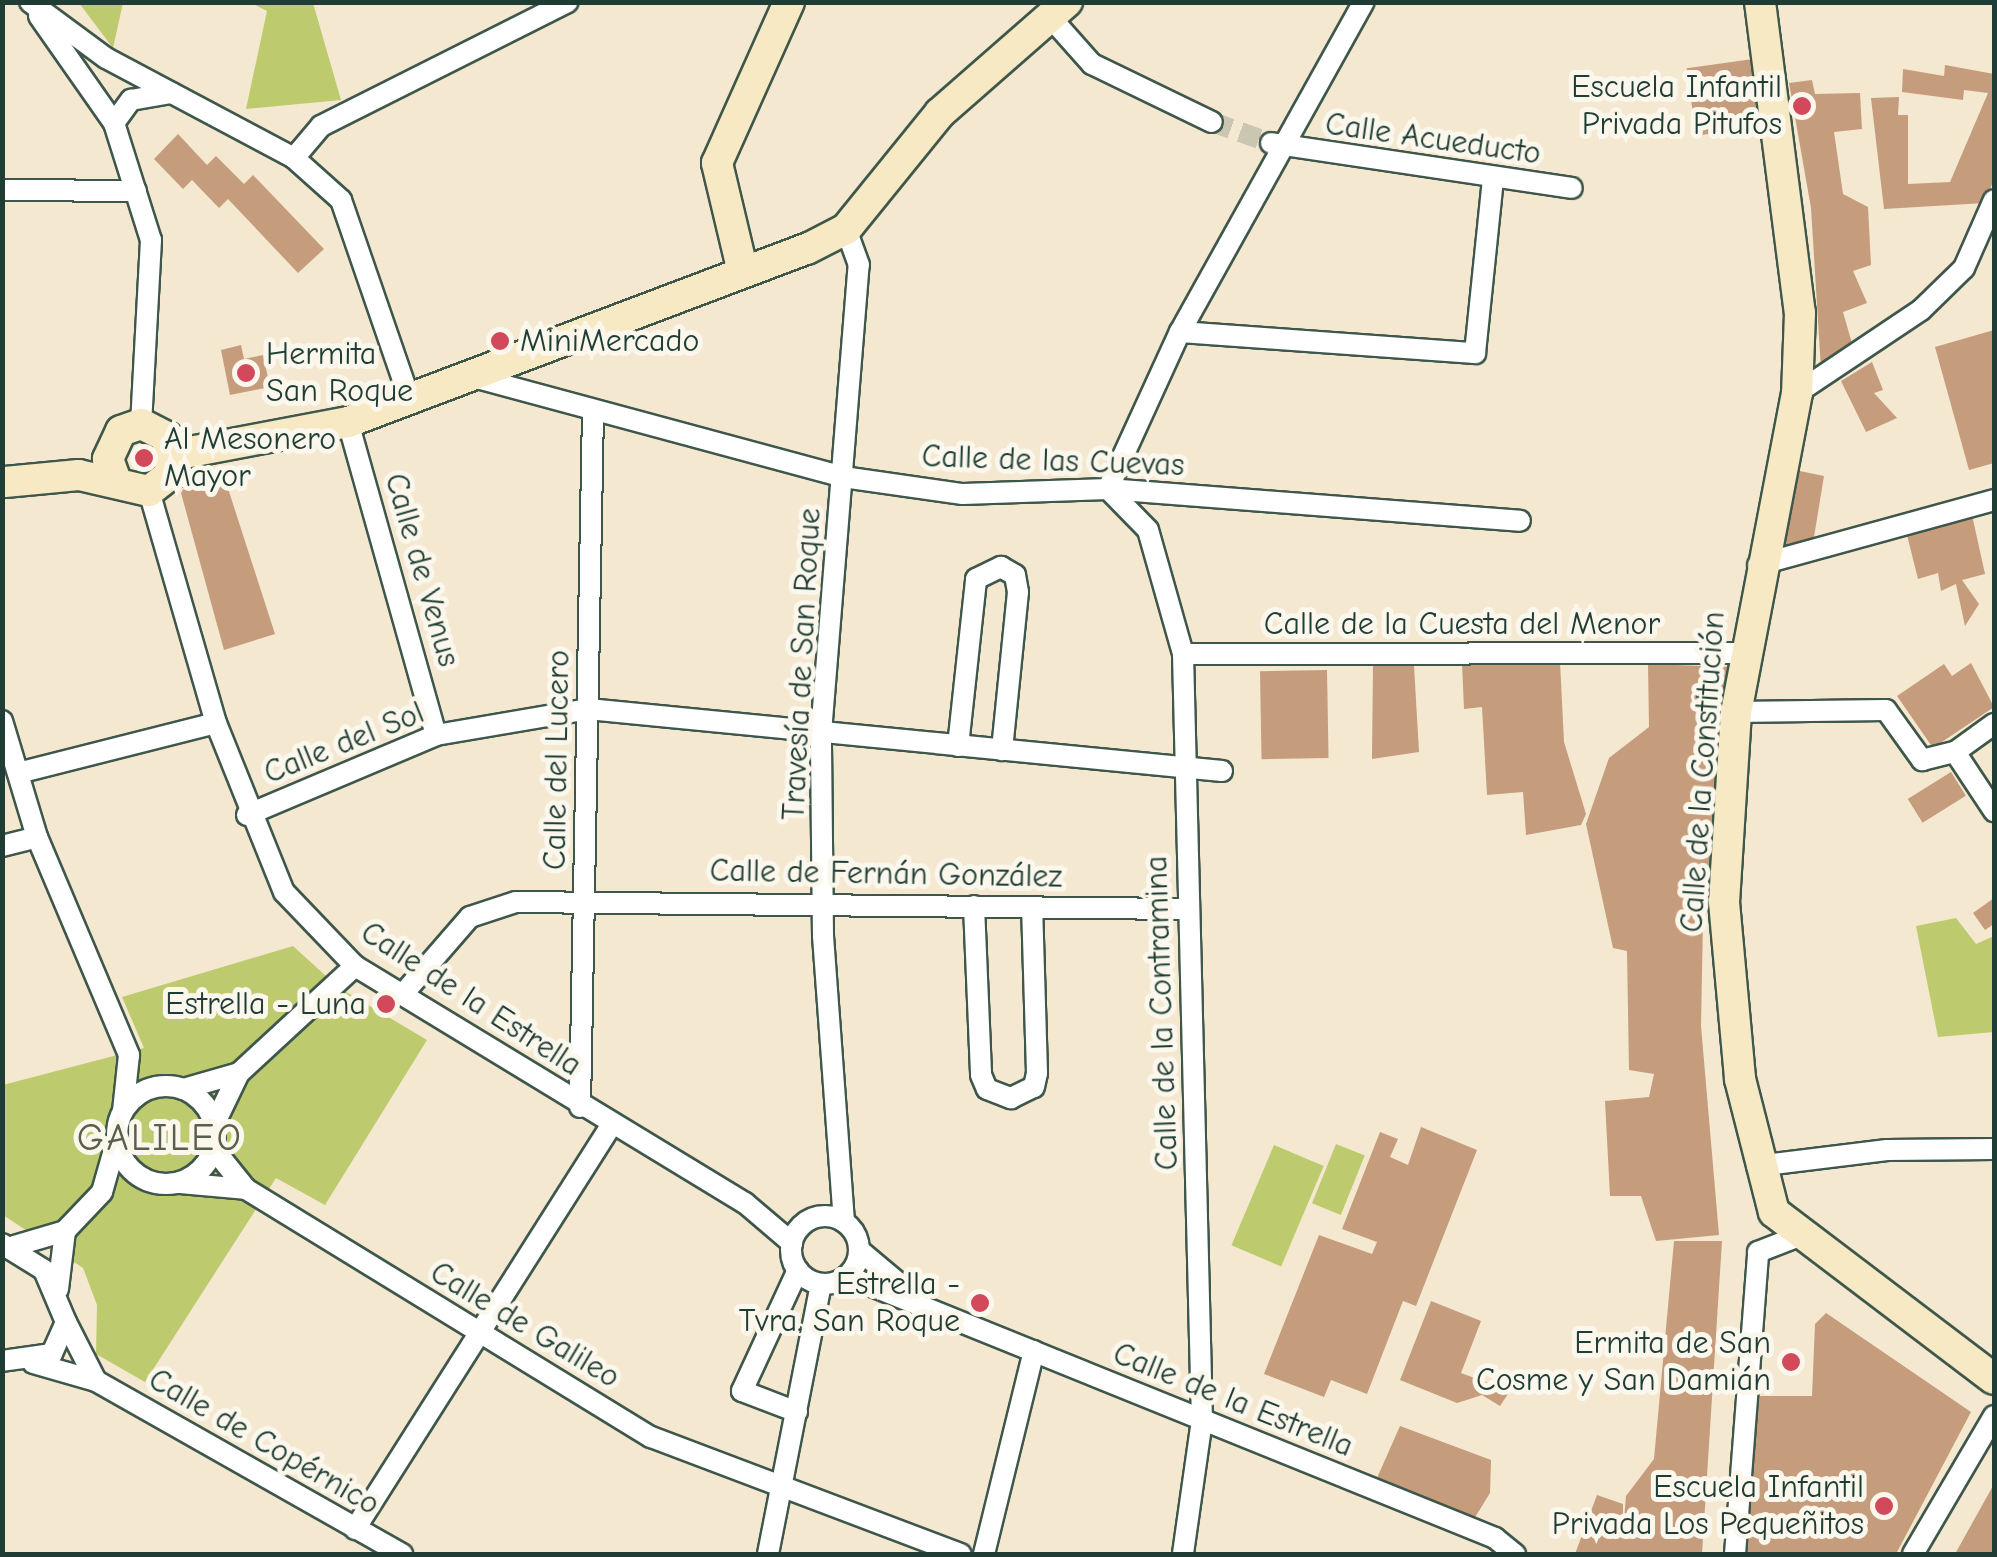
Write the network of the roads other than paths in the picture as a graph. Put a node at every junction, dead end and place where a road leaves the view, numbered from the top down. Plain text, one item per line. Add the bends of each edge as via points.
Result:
1 (30, 2) edge
2 (568, 2) edge
3 (789, 2) edge
4 (1364, 2) edge
5 (1760, 2) edge
6 (539, 9) edge
7 (1059, 10) edge
8 (171, 92) junction
9 (1212, 122) tunnel mouth
10 (114, 123) junction
11 (1278, 146) junction
12 (294, 158) junction
13 (1493, 178) junction
14 (1572, 188) dead end
15 (2, 190) edge
16 (136, 191) junction
17 (1994, 200) edge
18 (846, 229) junction
19 (742, 268) junction
20 (1180, 332) junction
21 (477, 378) junction
22 (1798, 394) junction
23 (409, 398) junction
24 (593, 414) junction
25 (348, 422) junction
26 (140, 424) junction
27 (109, 448) junction
28 (174, 456) junction
29 (843, 477) junction
30 (116, 480) junction
31 (4, 482) edge
32 (1108, 488) junction
33 (149, 490) junction
34 (1994, 500) edge
35 (1520, 521) dead end
36 (1758, 565) junction
37 (1741, 653) junction
38 (1183, 654) junction
39 (588, 709) junction
40 (1736, 712) junction
41 (2, 721) edge
42 (216, 723) junction
43 (1994, 724) edge
44 (821, 734) junction
45 (436, 735) junction
46 (958, 746) junction
47 (1002, 750) junction
48 (1956, 752) junction
49 (1185, 767) junction
50 (1222, 770) dead end
51 (18, 774) junction
52 (1992, 803) edge
53 (247, 815) junction
54 (37, 837) junction
55 (2, 846) edge
56 (584, 900) junction
57 (823, 903) junction
58 (974, 906) junction
59 (1032, 907) junction
60 (1188, 910) junction
61 (355, 966) junction
62 (403, 994) junction
63 (128, 1055) junction
64 (238, 1073) junction
65 (178, 1088) junction
66 (580, 1107) junction
67 (124, 1110) junction
68 (214, 1125) junction
69 (611, 1126) junction
70 (117, 1136) junction
71 (213, 1148) junction
72 (1994, 1149) edge
73 (838, 1164) junction
74 (1757, 1166) junction
75 (155, 1183) junction
76 (178, 1183) junction
77 (246, 1189) junction
78 (102, 1192) junction
79 (744, 1204) junction
80 (812, 1219) junction
81 (844, 1222) junction
82 (65, 1231) junction
83 (1799, 1236) junction
84 (792, 1243) junction
85 (8, 1245) edge
86 (859, 1250) junction
87 (798, 1270) junction
88 (847, 1276) junction
89 (821, 1284) junction
90 (58, 1289) junction
91 (926, 1306) junction
92 (66, 1322) junction
93 (478, 1330) junction
94 (1034, 1351) junction
95 (2, 1362) edge
96 (33, 1363) junction
97 (1994, 1379) edge
98 (96, 1381) junction
99 (798, 1412) junction
100 (1994, 1416) edge
101 (1202, 1420) junction
102 (784, 1486) junction
103 (355, 1529) junction
104 (402, 1554) edge
105 (768, 1554) edge
106 (962, 1554) edge
107 (984, 1554) edge
108 (1183, 1554) edge
109 (1515, 1554) edge
110 (1735, 1554) edge
111 (1914, 1554) edge

1 - 8 street
1 - 10 street
2 - 6 street
3 - 19 street via 717,163
4 - 11 street
5 - 22 street, Calle de la Constitución via 1800,312
6 - 12 street via 322,126
7 - 9 street via 1092,64
7 - 18 street via 940,113
8 - 10 street via 131,100
8 - 12 street
10 - 16 street
11 - 13 street, Calle Acueducto
11 - 20 street
12 - 23 street via 341,200
13 - 14 street, Calle Acueducto
13 - 20 street via 1475,353
15 - 16 street
16 - 26 street via 151,240
17 - 22 street via 1964,268 1920,310
18 - 19 street
18 - 29 street, Travesía de San Roque via 859,266
19 - 21 street
20 - 32 street
21 - 23 street
21 - 24 street, Calle de las Cuevas
22 - 36 street, Calle de la Constitución
23 - 25 street
24 - 29 street, Calle de las Cuevas
24 - 39 street, Calle del Lucero
25 - 28 street
25 - 45 street, Calle de Venus
26 - 27 street
26 - 28 street via 160,430
27 - 30 street
27 - 31 street
28 - 33 street via 165,482
29 - 32 street, Calle de las Cuevas via 964,494
29 - 44 street, Travesía de San Roque
30 - 31 street
30 - 33 street
32 - 35 street, Calle de las Cuevas
32 - 38 street, Calle de la Contramina via 1148,530
33 - 42 street, Calle de la Estrella
34 - 36 street
36 - 37 street, Calle de la Constitución
37 - 38 street, Calle de la Cuesta del Menor
37 - 40 street, Calle de la Constitución
38 - 49 street, Calle de la Contramina
39 - 44 street, Calle del Sol
39 - 45 street, Calle del Sol
39 - 56 street, Calle del Lucero
40 - 48 street via 1886,710 1922,760
40 - 74 street, Calle de la Constitución via 1726,994
41 - 51 street
42 - 51 street
42 - 53 street, Calle de la Estrella
43 - 48 street
44 - 46 street, Calle del Sol
44 - 57 street, Travesía de San Roque
45 - 53 street, Calle del Sol
46 - 47 street, Calle del Sol
46 - 47 street via 976,578 1000,568 1015,575 1018,592
47 - 49 street, Calle del Sol
48 - 52 street
49 - 50 street, Calle del Sol
49 - 60 street, Calle de la Contramina
51 - 54 street
53 - 61 street, Calle de la Estrella via 284,892
54 - 55 street
54 - 63 street
56 - 57 street, Calle de Fernán González
56 - 62 street, Calle de Fernán González via 516,902 470,918
56 - 66 street, Calle del Lucero
57 - 58 street, Calle de Fernán González
57 - 73 street, Travesía de San Roque
58 - 59 street, Calle de Fernán González
58 - 59 street via 981,1075 988,1089 1010,1098 1034,1088 1037,1073
59 - 60 street, Calle de Fernán González
60 - 101 street, Calle de la Contramina
61 - 62 street, Calle de la Estrella
61 - 64 street
62 - 66 street, Calle de la Estrella
63 - 65 street
63 - 67 street
64 - 65 street
64 - 68 street
65 - 67 street via 144,1091
65 - 68 street
66 - 69 street, Calle de la Estrella
67 - 70 street
68 - 71 street
69 - 79 street, Calle de la Estrella
69 - 93 street
70 - 75 street via 128,1166
70 - 78 street
71 - 76 street
71 - 77 street, Calle de Galileo
72 - 74 street via 1887,1150
73 - 80 street, Travesía de San Roque
73 - 81 street, Travesía de San Roque
74 - 83 street, Calle de la Constitución via 1774,1212
75 - 76 street
75 - 78 street
76 - 77 street, Calle de Galileo
77 - 93 street, Calle de Galileo
78 - 82 street
79 - 80 street, Calle de la Estrella
79 - 84 street, Calle de la Estrella
80 - 81 street
80 - 84 street
81 - 86 street
82 - 85 street
82 - 90 street
83 - 97 street, Calle de la Constitución
83 - 110 street via 1758,1252
84 - 87 street
85 - 90 street
86 - 88 street
86 - 91 street, Calle de la Estrella
87 - 89 street
87 - 99 street via 742,1391
88 - 89 street
88 - 91 street, Calle de la Estrella
89 - 99 street
90 - 92 street
91 - 94 street, Calle de la Estrella
92 - 96 street via 61,1344
92 - 98 street
93 - 102 street, Calle de Galileo via 651,1436
93 - 103 street
94 - 101 street, Calle de la Estrella
94 - 107 street
95 - 96 street, Calle de Copérnico
96 - 98 street, Calle de Copérnico
98 - 103 street, Calle de Copérnico
99 - 102 street
100 - 111 street
101 - 108 street, Calle de la Contramina
101 - 109 street, Calle de la Estrella via 1495,1538
102 - 105 street
102 - 106 street, Calle de Galileo
103 - 104 street, Calle de Copérnico

